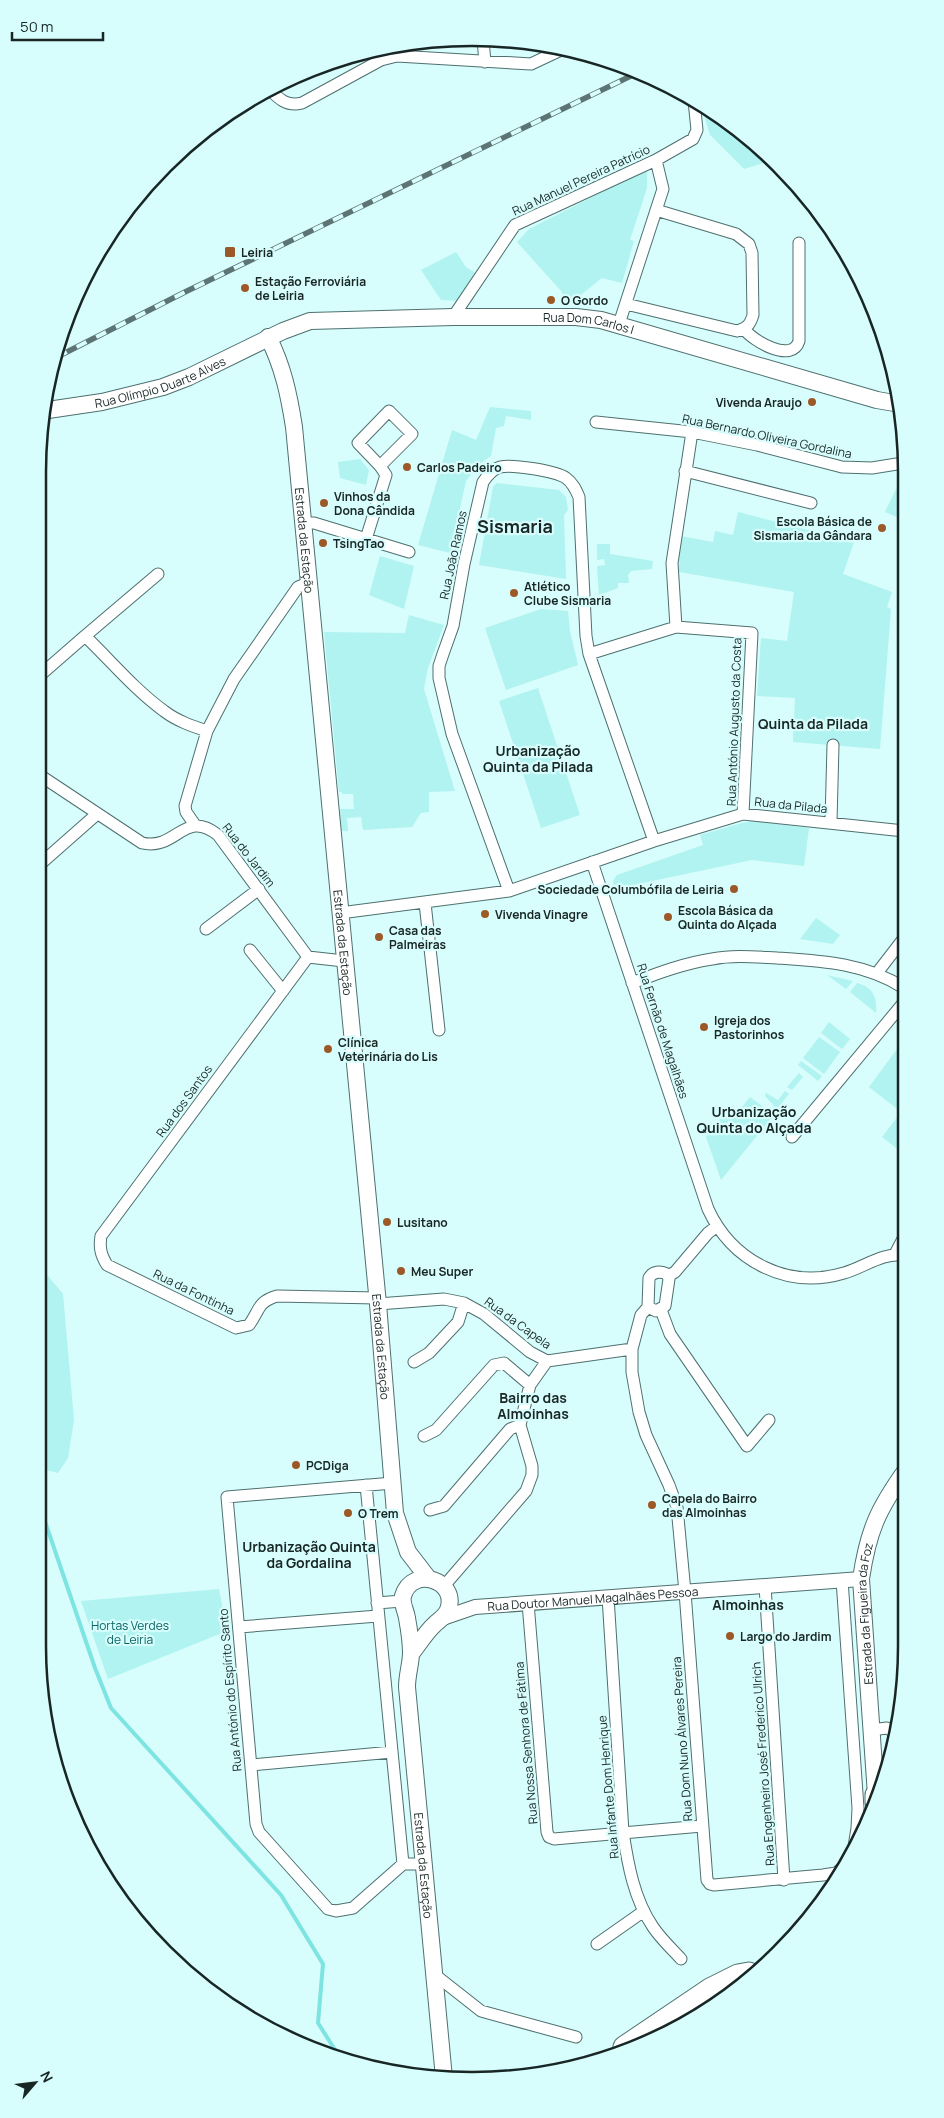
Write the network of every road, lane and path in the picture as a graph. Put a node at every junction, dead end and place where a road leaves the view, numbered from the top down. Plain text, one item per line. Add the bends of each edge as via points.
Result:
1 (484, 46) edge
2 (553, 54) edge
3 (485, 62) junction
4 (275, 95) edge
5 (695, 110) edge
6 (656, 160) junction
7 (656, 210) junction
8 (799, 243) dead end
9 (626, 304) junction
10 (453, 317) junction
11 (619, 324) junction
12 (744, 329) junction
13 (268, 337) junction
14 (892, 403) edge
15 (51, 410) edge
16 (596, 422) dead end
17 (692, 432) junction
18 (898, 464) edge
19 (380, 466) junction
20 (685, 471) junction
21 (810, 503) dead end
22 (304, 523) junction
23 (366, 539) junction
24 (409, 552) dead end
25 (158, 574) dead end
26 (310, 582) junction
27 (676, 627) junction
28 (85, 636) junction
29 (590, 654) junction
30 (46, 670) edge
31 (207, 731) junction
32 (833, 745) dead end
33 (46, 780) edge
34 (96, 814) junction
35 (743, 814) junction
36 (831, 822) junction
37 (195, 825) junction
38 (898, 830) edge
39 (654, 841) junction
40 (46, 859) edge
41 (592, 862) junction
42 (258, 888) junction
43 (509, 891) junction
44 (425, 903) junction
45 (340, 913) junction
46 (206, 929) dead end
47 (898, 946) edge
48 (250, 950) dead end
49 (308, 958) junction
50 (344, 961) junction
51 (877, 973) junction
52 (632, 982) junction
53 (898, 985) edge
54 (283, 991) junction
55 (898, 1008) edge
56 (440, 1030) dead end
57 (792, 1137) dead end
58 (716, 1227) junction
59 (898, 1256) edge
60 (107, 1265) joint
61 (668, 1276) junction
62 (378, 1301) junction
63 (464, 1303) junction
64 (648, 1307) junction
65 (661, 1310) junction
66 (632, 1349) junction
67 (552, 1360) junction
68 (414, 1362) dead end
69 (530, 1385) junction
70 (769, 1420) dead end
71 (522, 1430) junction
72 (424, 1436) dead end
73 (898, 1481) edge
74 (393, 1483) junction
75 (366, 1485) junction
76 (430, 1510) dead end
77 (408, 1552) junction
78 (428, 1578) junction
79 (861, 1579) junction
80 (842, 1580) junction
81 (409, 1585) junction
82 (764, 1586) junction
83 (446, 1591) junction
84 (686, 1592) junction
85 (608, 1597) junction
86 (377, 1603) junction
87 (528, 1603) junction
88 (475, 1607) junction
89 (405, 1608) junction
90 (378, 1616) junction
91 (440, 1621) junction
92 (238, 1628) junction
93 (411, 1654) junction
94 (872, 1730) junction
95 (890, 1730) edge
96 (392, 1752) junction
97 (251, 1764) junction
98 (875, 1783) edge
99 (702, 1826) junction
100 (857, 1827) edge
101 (623, 1832) junction
102 (403, 1864) junction
103 (422, 1864) junction
104 (833, 1873) edge
105 (784, 1880) junction
106 (644, 1910) junction
107 (597, 1944) dead end
108 (681, 1959) dead end
109 (434, 1974) junction
110 (743, 1974) edge
111 (576, 2036) dead end
112 (637, 2038) edge
113 (443, 2071) edge

1 - 3 street
2 - 3 street via 531,64
3 - 4 street via 397,56 381,60 302,103 288,104
5 - 6 street, Rua Manuel Pereira Patrício via 697,135
6 - 7 street via 663,189
6 - 10 street, Rua Manuel Pereira Patrício via 515,225
7 - 9 street
7 - 12 street via 736,234 749,244 753,315
8 - 12 street via 798,347 786,352 770,347 750,337
9 - 11 street
9 - 12 street via 737,331
10 - 11 main road, Rua Dom Carlos I via 576,317
10 - 13 main road, Rua Dom Carlos I via 310,321
11 - 14 main road, Rua Dom Carlos I
13 - 15 main road, Rua Olímpio Duarte Alves via 163,387 102,402
13 - 22 main road, Estrada da Estação via 287,386
16 - 17 street, Rua Bernardo Oliveira Gordalina
17 - 18 street, Rua Bernardo Oliveira Gordalina via 842,467 872,468
17 - 20 street
19 - 19 street via 358,443 389,411 412,434
19 - 23 street via 386,475
20 - 21 street
20 - 27 street via 672,563
22 - 23 street
22 - 26 main road, Estrada da Estação
23 - 24 street
25 - 28 street
26 - 31 street via 298,587 234,679
26 - 45 main road, Estrada da Estação
27 - 29 street
27 - 35 street, Rua António Augusto da Costa via 752,633
28 - 30 street
28 - 31 street via 165,712
29 - 39 street, Rua João Ramos
29 - 43 street, Rua João Ramos via 584,608 579,497 568,479 559,474 499,467 483,482 453,626 439,666 439,678 452,734
31 - 37 street via 185,806
32 - 36 street
33 - 34 street
34 - 37 street via 148,844 166,841
34 - 40 street
35 - 36 street, Rua da Pilada
35 - 39 street, Rua da Pilada
36 - 38 street, Rua da Pilada
37 - 42 street, Rua do Jardim via 210,828 218,835
39 - 41 street, Rua da Pilada
41 - 43 street, Rua da Pilada
41 - 52 street, Rua Fernão de Magalhães
42 - 46 street
42 - 49 street, Rua do Jardim
43 - 44 street, Rua da Pilada
44 - 45 street, Rua da Pilada
44 - 56 street
45 - 50 main road, Estrada da Estação
47 - 51 street
48 - 54 street
49 - 50 street
49 - 54 street, Rua dos Santos
50 - 62 main road, Estrada da Estação
51 - 52 street via 819,961 730,956 692,963
51 - 53 street
52 - 58 street, Rua Fernão de Magalhães
54 - 60 street, Rua dos Santos via 101,1236 102,1256
55 - 57 street
58 - 59 street via 760,1266 791,1276 828,1277
58 - 61 street
60 - 62 street, Rua da Fontinha via 236,1328 249,1325 259,1306 277,1296
61 - 64 street via 659,1271 651,1275
61 - 65 street via 667,1302
62 - 63 street, Rua da Capela via 444,1300
62 - 74 main road, Estrada da Estação
63 - 67 street, Rua da Capela via 484,1314 530,1352
63 - 68 street via 458,1322 429,1353
64 - 65 street
64 - 66 street via 641,1315
65 - 70 street via 670,1334 747,1446
66 - 67 street, Rua da Capela
66 - 84 street via 632,1372 639,1412 646,1435 670,1485 676,1508
67 - 69 street
69 - 71 street
69 - 72 street via 504,1363 494,1365 436,1430
71 - 76 street via 510,1429 444,1506
71 - 83 street via 532,1466 526,1491
73 - 79 main road, Estrada da Figueira da Foz via 872,1526
74 - 75 street, Rua António do Espírito Santo
74 - 77 main road, Estrada da Estação via 395,1513
75 - 86 street
75 - 92 street, Rua António do Espírito Santo via 227,1497
77 - 78 main road, Estrada da Estação
77 - 81 main road, Estrada da Estação
78 - 81 main road
78 - 83 main road, Estrada da Estação via 436,1580
79 - 80 street, Rua Doutor Manuel Magalhães Pessoa
79 - 94 main road, Estrada da Figueira da Foz
80 - 82 street, Rua Doutor Manuel Magalhães Pessoa
80 - 100 street
81 - 89 main road, Estrada da Estação
82 - 84 street, Rua Doutor Manuel Magalhães Pessoa
82 - 105 street, Rua Engenheiro José Frederico Ulrich
83 - 88 street, Rua Doutor Manuel Magalhães Pessoa
83 - 91 main road via 449,1607
84 - 85 street, Rua Doutor Manuel Magalhães Pessoa
84 - 99 street, Rua Dom Nuno Álvares Pereira
85 - 87 street, Rua Doutor Manuel Magalhães Pessoa
85 - 101 street, Rua Infante Dom Henrique
86 - 89 street
86 - 90 street
87 - 88 street, Rua Doutor Manuel Magalhães Pessoa
87 - 101 street, Rua Nossa Senhora de Fátima via 549,1837
88 - 91 street, Rua Doutor Manuel Magalhães Pessoa
89 - 91 main road via 420,1625
89 - 93 main road, Estrada da Estação
90 - 92 street
90 - 96 street
91 - 93 main road
92 - 97 street, Rua António do Espírito Santo
93 - 103 main road, Estrada da Estação via 407,1687
94 - 95 street
94 - 98 main road, Estrada da Figueira da Foz
96 - 97 street
96 - 102 street
97 - 102 street, Rua António do Espírito Santo via 256,1824 260,1832 328,1909 353,1908
99 - 101 street
99 - 105 street, Rua Dom Nuno Álvares Pereira via 710,1884
101 - 106 street, Rua Infante Dom Henrique via 628,1866
102 - 103 street
103 - 109 main road, Estrada da Estação
104 - 105 street
106 - 107 street
106 - 108 street, Rua Infante Dom Henrique
109 - 111 street via 481,2010
109 - 113 main road, Estrada da Estação
110 - 112 highway via 710,1989

